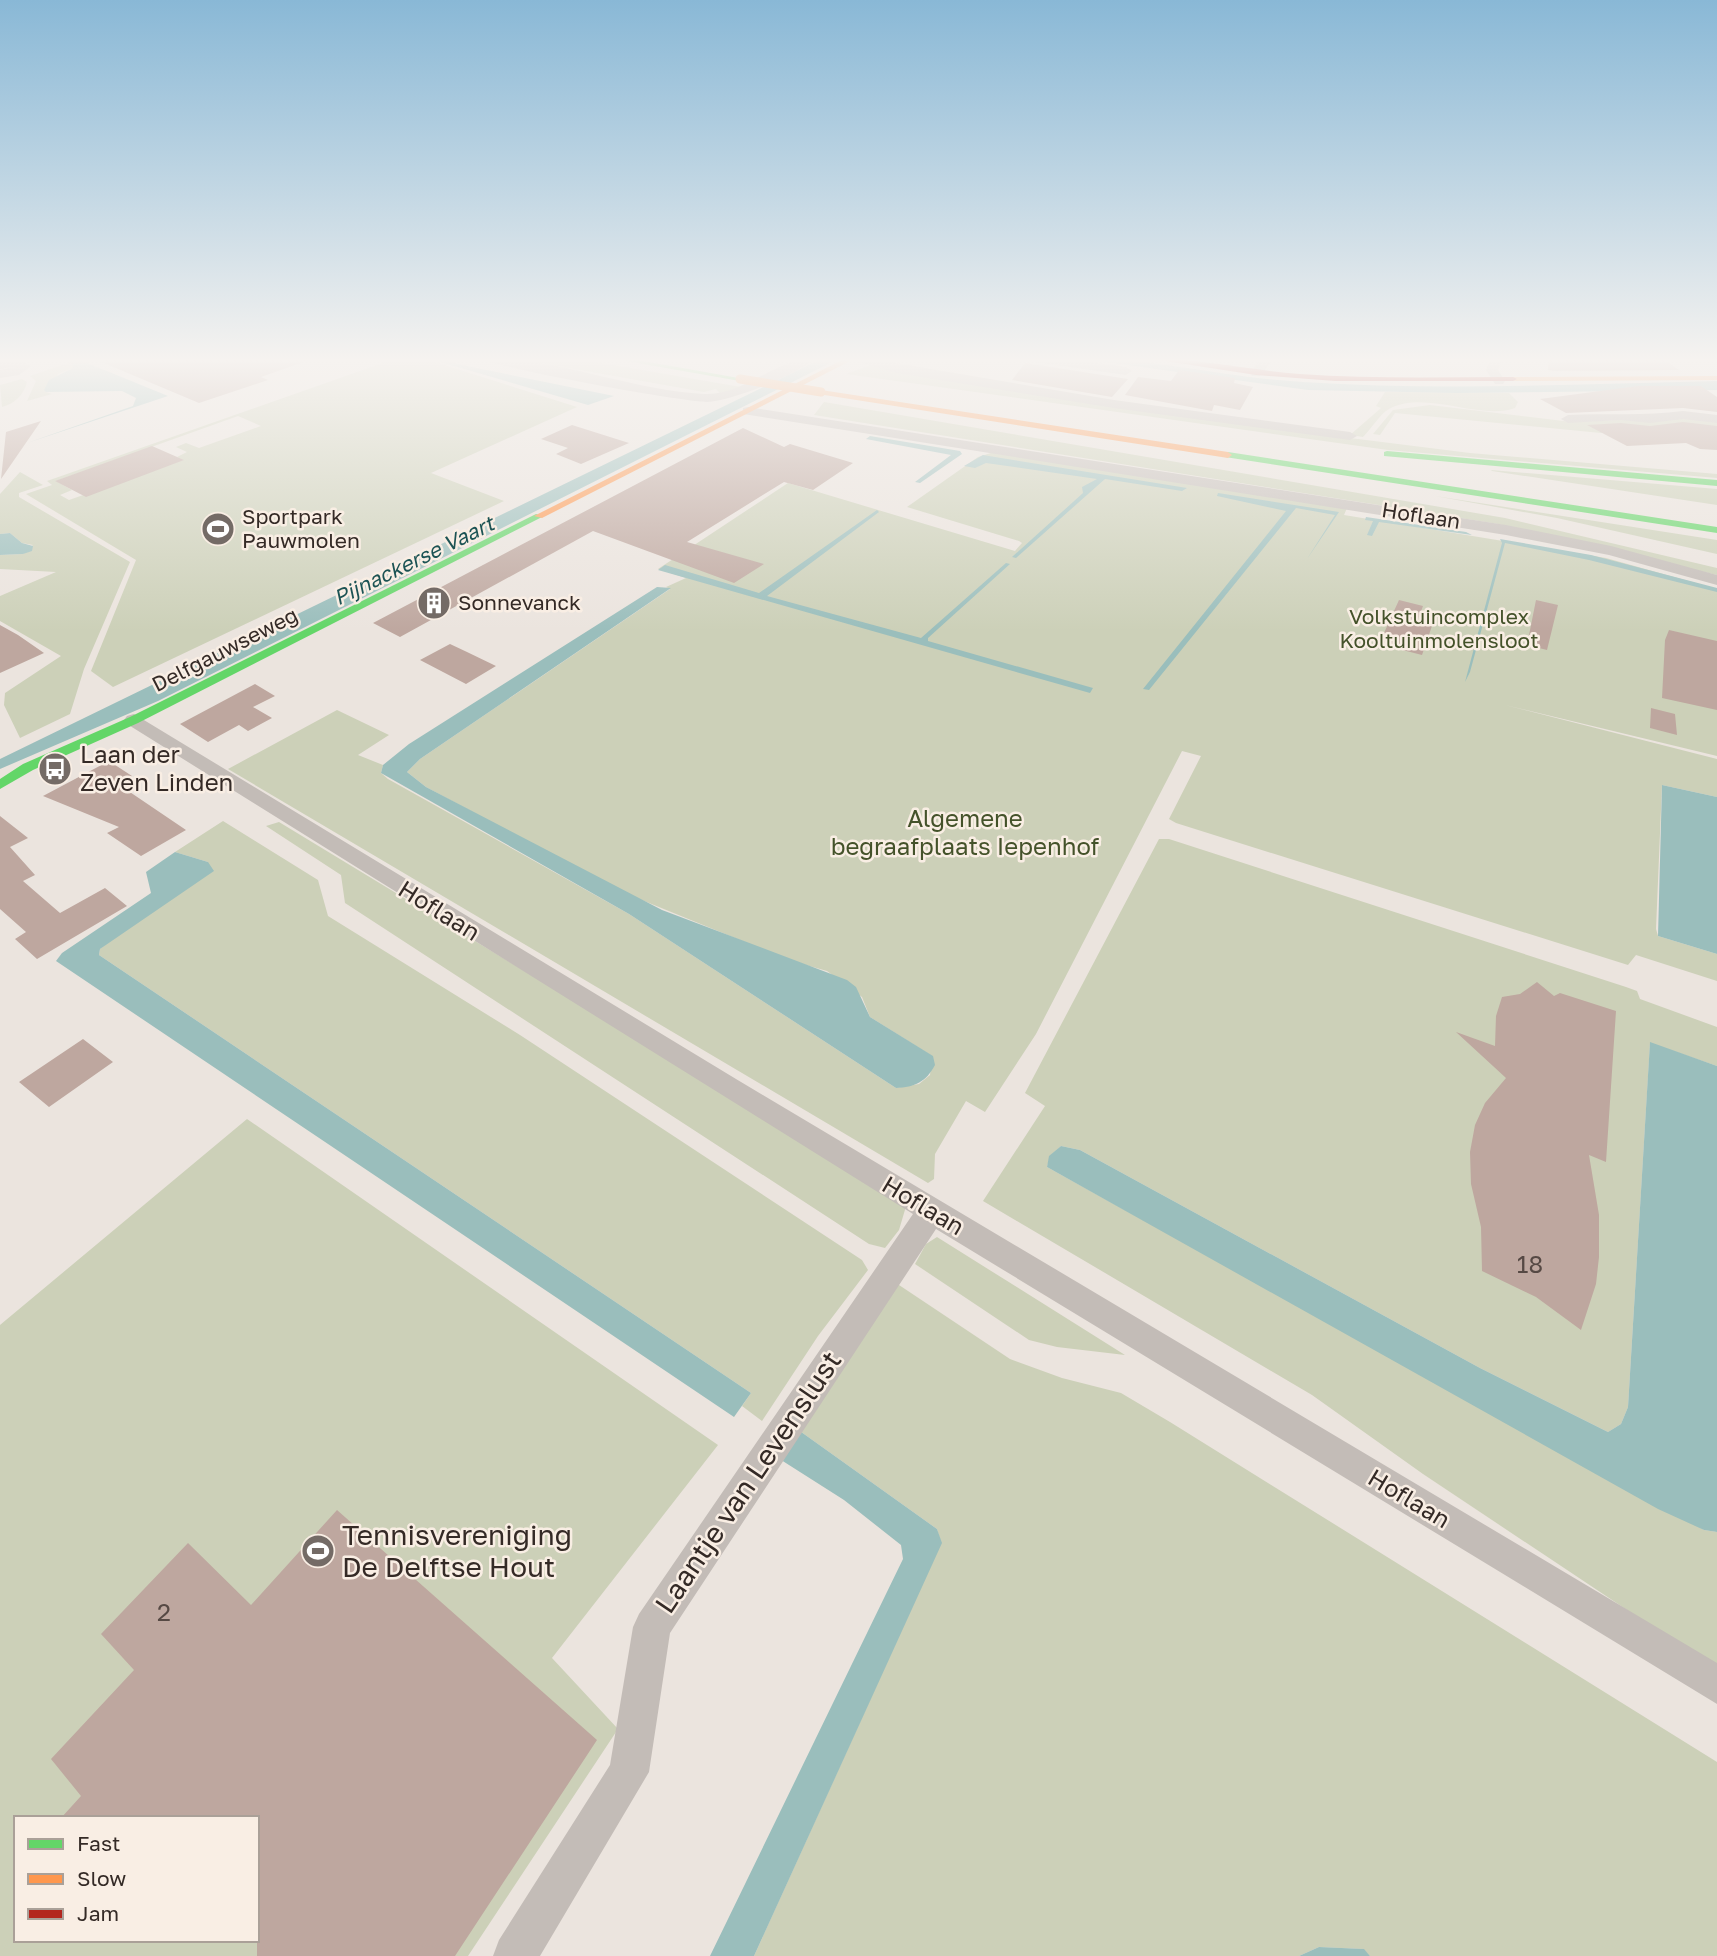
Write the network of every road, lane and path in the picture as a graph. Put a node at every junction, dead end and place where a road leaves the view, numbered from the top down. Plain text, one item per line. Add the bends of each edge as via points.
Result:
1 (672, 449) edge
2 (992, 449) edge
3 (1190, 449) edge
4 (1232, 449) edge
5 (1251, 449) edge
6 (1392, 449) edge
7 (1717, 483) edge
8 (1717, 514) edge
9 (1586, 527) dead end
10 (1717, 530) edge
11 (1717, 580) edge
12 (134, 720) junction
13 (28, 767) junction
14 (0, 776) edge
15 (0, 785) edge
16 (931, 1210) junction
17 (1717, 1685) edge
18 (515, 1956) edge

1 - 12 main road, Delfgauwseweg
2 - 11 street, Hoflaan via 1506,530 1611,551
3 - 9 main road via 1247,466
4 - 10 main road
5 - 8 main road
6 - 7 main road
12 - 13 main road, Delfgauwseweg
12 - 16 street, Hoflaan
13 - 14 main road, Delfgauwseweg
13 - 15 main road, Delfgauwseweg
16 - 17 street, Hoflaan
16 - 18 street, Laantje van Levenslust via 652,1627 629,1772

